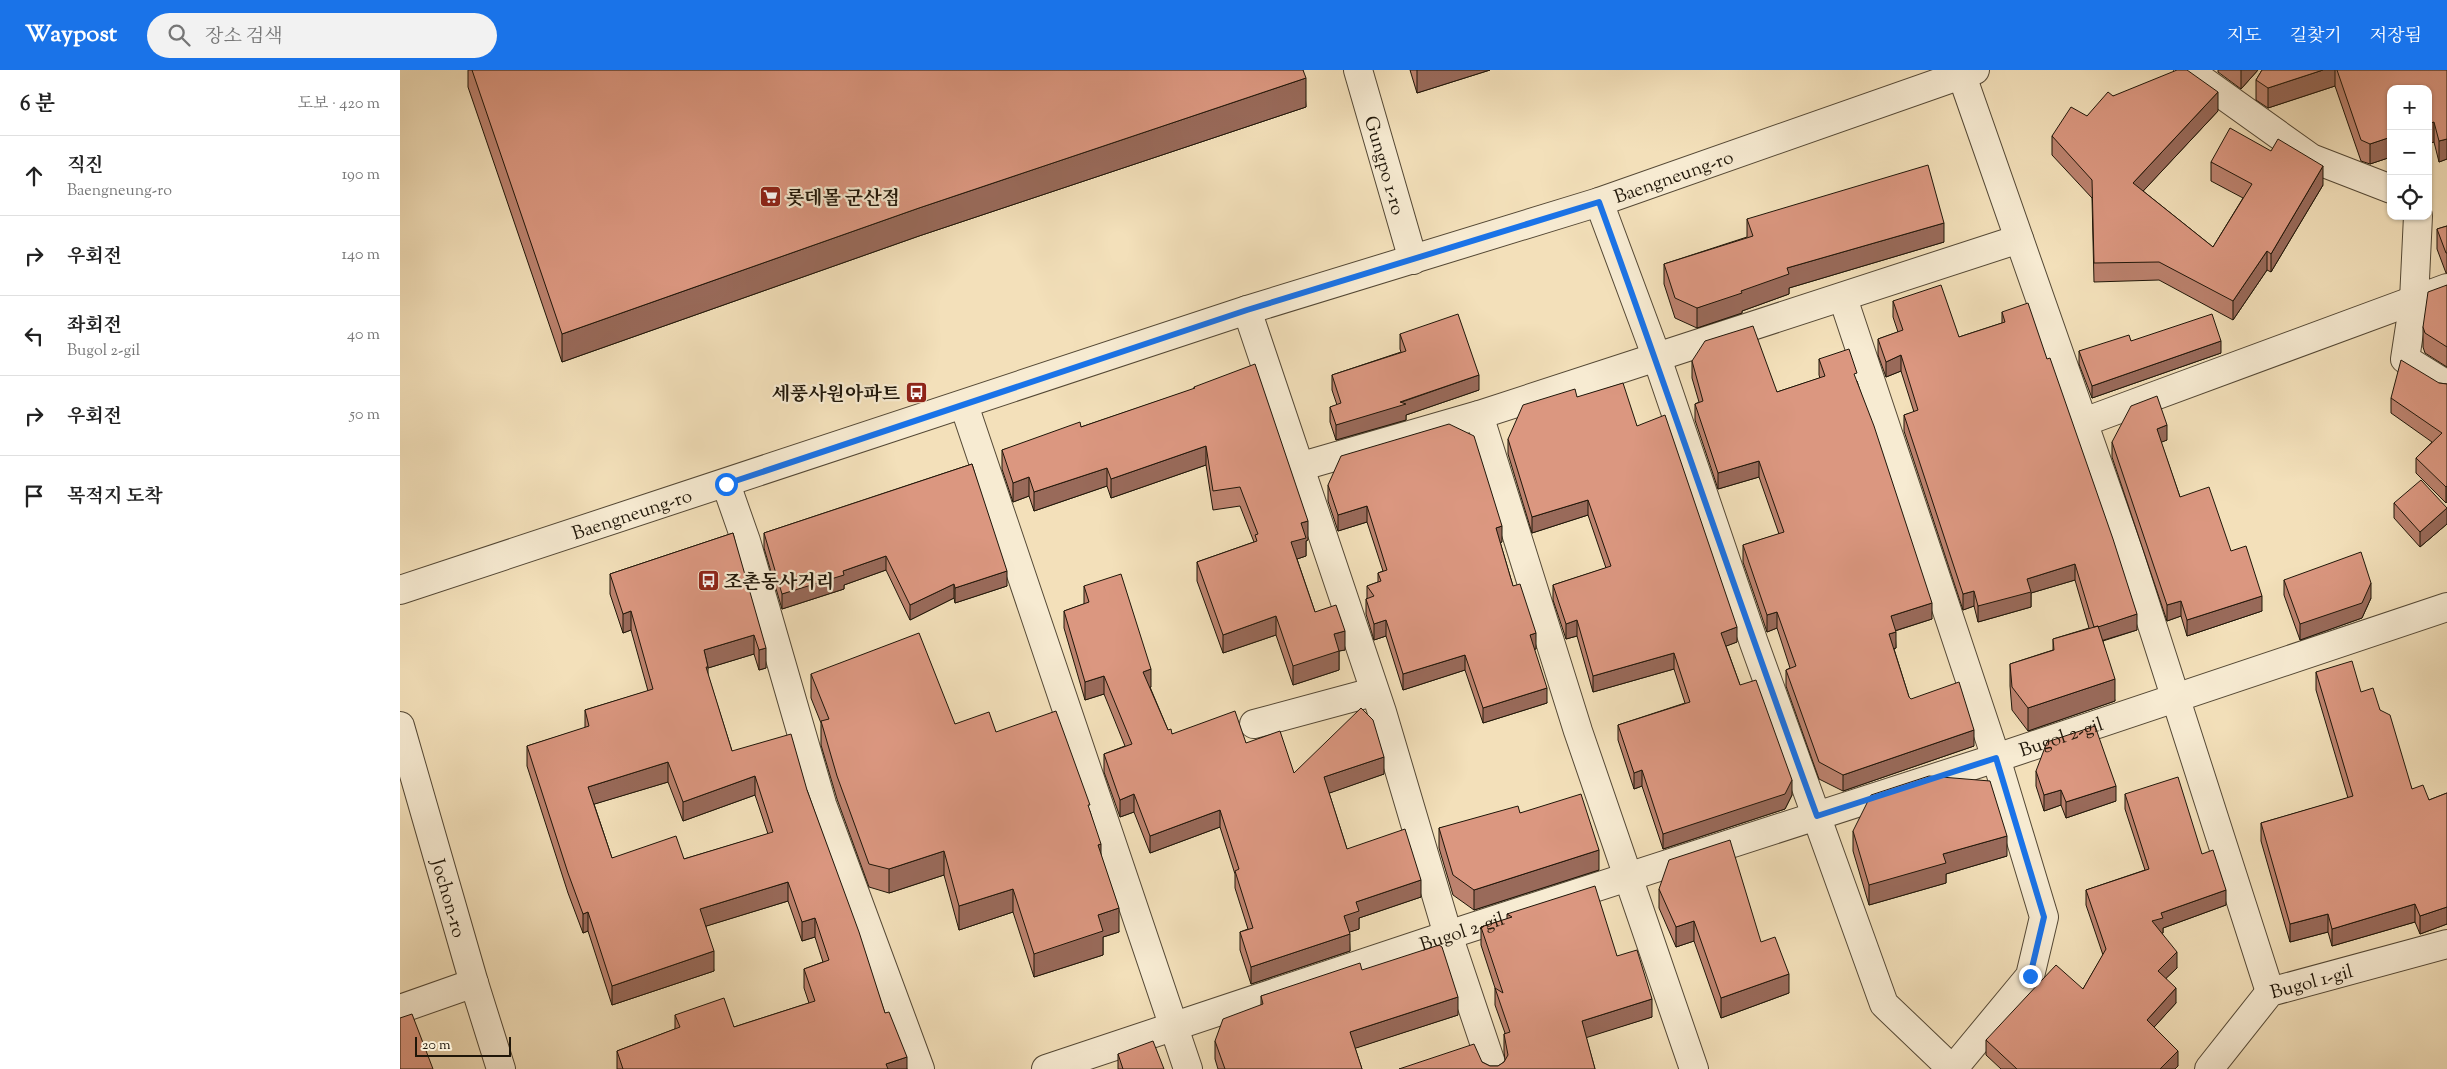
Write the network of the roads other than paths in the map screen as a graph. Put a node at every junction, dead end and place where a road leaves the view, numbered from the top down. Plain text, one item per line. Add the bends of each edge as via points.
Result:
1 (1358, 70) edge
2 (2188, 70) edge
3 (1966, 71) edge
4 (2387, 187) edge
5 (1599, 202) junction
6 (2418, 220) edge
7 (2018, 239) junction
8 (1413, 260) junction
9 (2447, 288) edge
10 (1843, 298) junction
11 (2414, 300) junction
12 (1247, 310) junction
13 (1656, 358) junction
14 (2447, 385) edge
15 (964, 405) junction
16 (1479, 415) junction
17 (2084, 422) junction
18 (1299, 467) junction
19 (726, 484) junction
20 (400, 590) edge
21 (2447, 607) edge
22 (1374, 692) junction
23 (2176, 697) junction
24 (1254, 724) dead end
25 (400, 726) edge
26 (1996, 758) junction
27 (1817, 816) junction
28 (1627, 878) junction
29 (1448, 935) junction
30 (2447, 944) edge
31 (474, 984) junction
32 (2270, 992) junction
33 (400, 1009) edge
34 (1173, 1026) junction
35 (1088, 1062) edge
36 (502, 1069) edge
37 (920, 1069) edge
38 (1046, 1069) edge
39 (1188, 1069) edge
40 (1493, 1069) edge
41 (1694, 1069) edge
42 (1952, 1069) edge
43 (2209, 1069) edge

1 - 8 street, Gungpo 1-ro
2 - 4 street via 2311,158
3 - 5 street, Baengneung-ro
3 - 7 street
5 - 8 street, Baengneung-ro
5 - 13 street
6 - 11 street
7 - 10 street
7 - 17 street
8 - 12 street, Baengneung-ro
9 - 11 street
10 - 13 street
10 - 26 street
11 - 14 street via 2405,359
11 - 17 street
12 - 15 street, Baengneung-ro
12 - 18 street
13 - 16 street
13 - 27 street
15 - 19 street, Baengneung-ro
15 - 34 street
16 - 18 street
16 - 28 street
17 - 23 street
18 - 22 street
19 - 20 street, Baengneung-ro
19 - 37 street via 746,540 822,804
21 - 23 street, Bugol 2-gil
22 - 24 street
22 - 29 street
23 - 26 street, Bugol 2-gil
23 - 32 street
25 - 31 street, Jochon-ro
26 - 27 street, Bugol 2-gil
26 - 42 street via 2044,917 2030,976
27 - 28 street, Bugol 2-gil
27 - 42 street via 1884,1004
28 - 29 street, Bugol 2-gil
28 - 41 street
29 - 34 street, Bugol 2-gil
29 - 40 street
30 - 32 street, Bugol 1-gil
31 - 33 street
31 - 36 street, Jochon-ro
32 - 43 street, Bugol 1-gil
34 - 35 street, Bugol 2-gil
34 - 39 street
35 - 38 street, Bugol 2-gil

